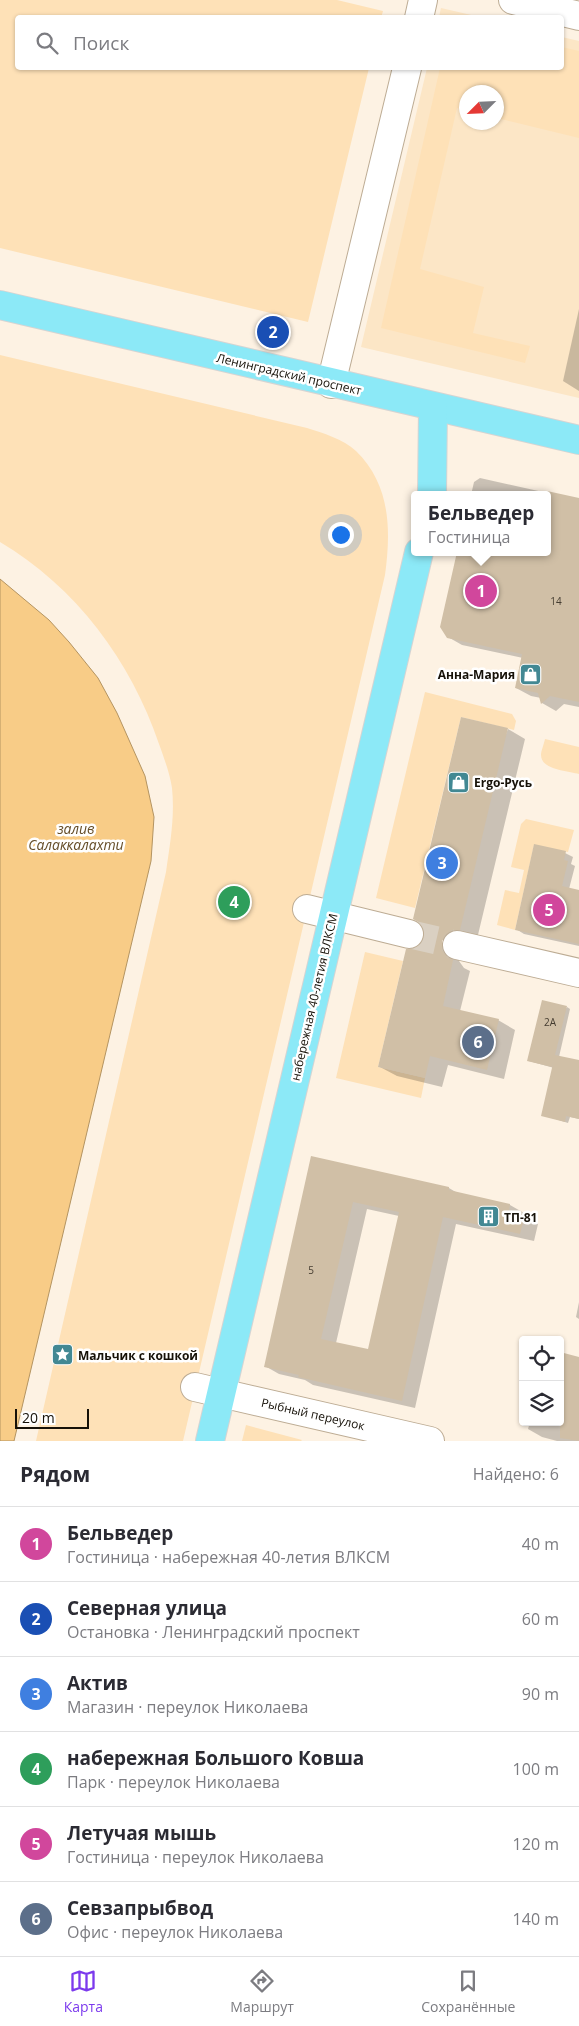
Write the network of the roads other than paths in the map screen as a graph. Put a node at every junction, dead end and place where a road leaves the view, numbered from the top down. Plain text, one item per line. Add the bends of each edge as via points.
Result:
1 (423, 0) edge
2 (512, 0) edge
3 (420, 15) edge
4 (579, 16) edge
5 (406, 70) edge
6 (0, 305) edge
7 (331, 384) junction
8 (434, 407) junction
9 (579, 440) edge
10 (432, 491) edge
11 (418, 556) edge
12 (307, 909) dead end
13 (333, 917) junction
14 (409, 934) tunnel mouth
15 (457, 945) tunnel mouth
16 (579, 973) edge
17 (195, 1387) dead end
18 (222, 1392) junction
19 (210, 1441) edge
20 (430, 1441) edge

1 - 3 street
2 - 4 street
5 - 7 street
6 - 7 main road, Ленинградский проспект
7 - 8 main road, Ленинградский проспект
8 - 9 main road, Ленинградский проспект
8 - 10 main road
11 - 13 main road, набережная 40-летия ВЛКСМ
12 - 13 street
13 - 14 street
13 - 18 main road, набережная 40-летия ВЛКСМ
15 - 16 street
17 - 18 street, Рыбный переулок
18 - 19 main road, набережная 40-летия ВЛКСМ
18 - 20 street, Рыбный переулок

